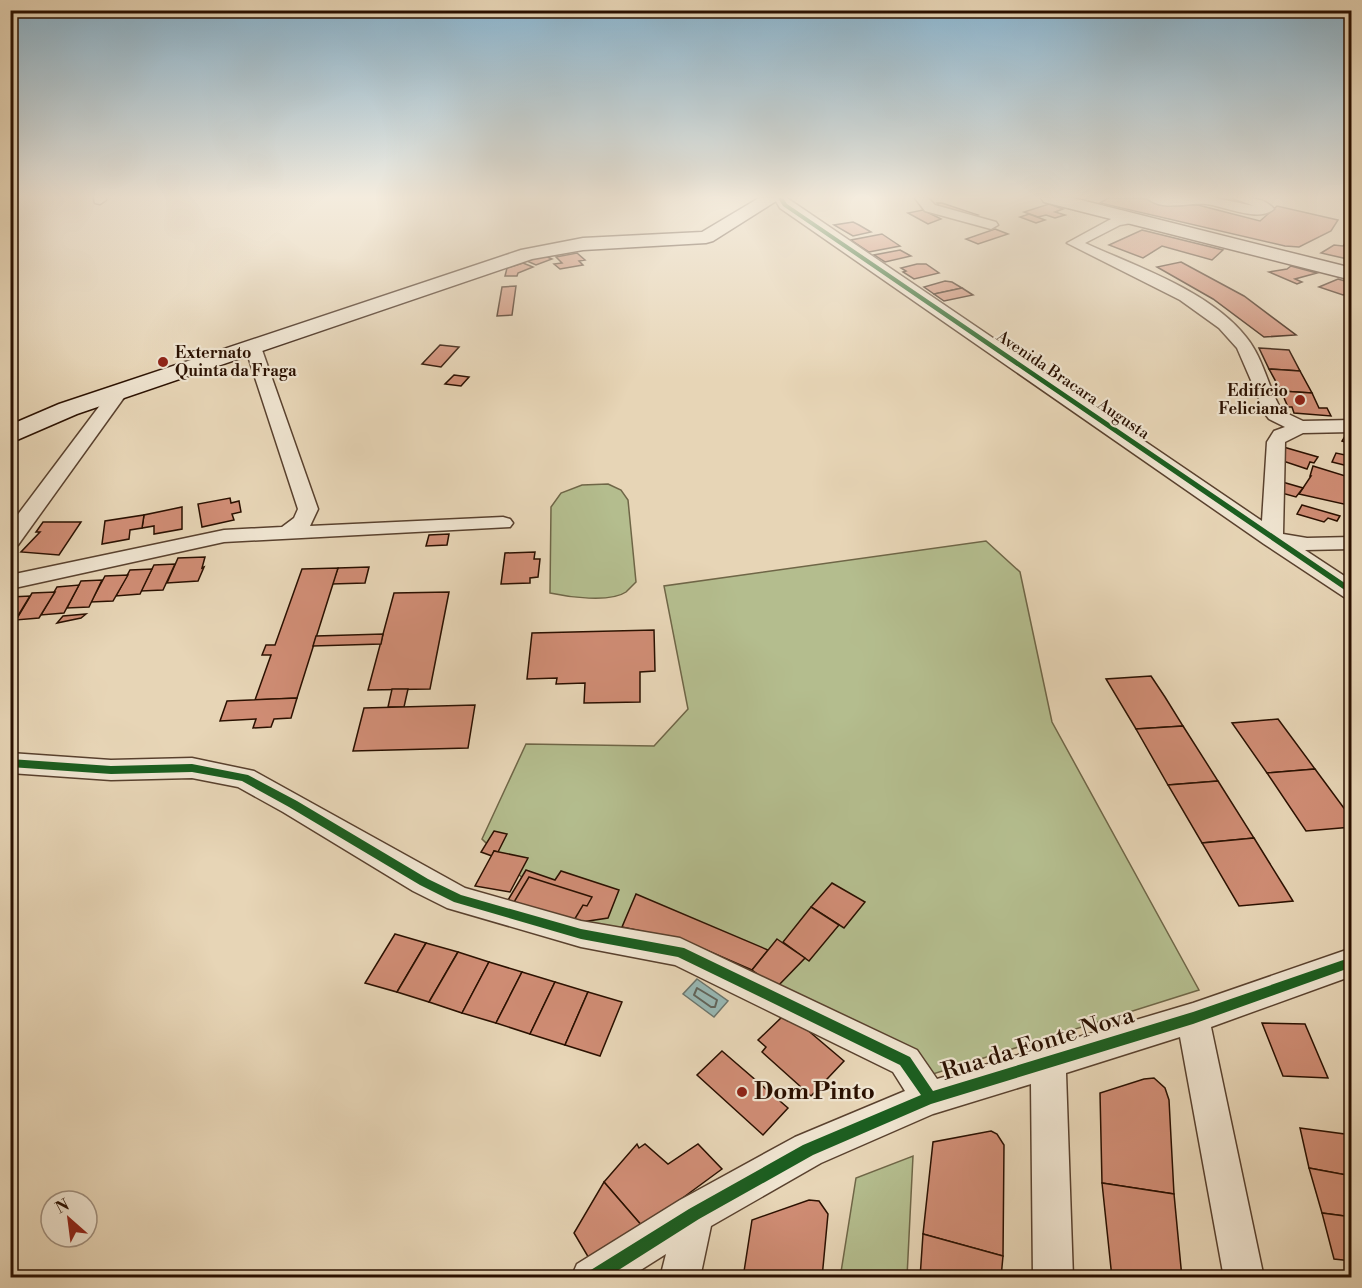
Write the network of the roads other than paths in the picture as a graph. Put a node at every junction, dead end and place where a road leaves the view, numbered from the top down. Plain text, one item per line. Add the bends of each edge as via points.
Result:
1 (515, 258) edge
2 (856, 258) edge
3 (1105, 258) edge
4 (1289, 258) edge
5 (1345, 272) edge
6 (253, 346) junction
7 (119, 392) junction
8 (1352, 426) edge
9 (1300, 427) junction
10 (10, 435) edge
11 (503, 523) dead end
12 (289, 532) junction
13 (1272, 539) junction
14 (10, 540) edge
15 (1352, 543) edge
16 (10, 582) edge
17 (1352, 592) edge
18 (10, 763) edge
19 (1352, 962) edge
20 (1193, 1018) junction
21 (1048, 1062) junction
22 (930, 1098) junction
23 (694, 1214) junction
24 (591, 1278) edge
25 (680, 1278) edge
26 (1053, 1278) edge
27 (1244, 1278) edge

1 - 6 main road
2 - 13 street, Avenida Bracara Augusta
3 - 9 street via 1204,309 1228,327 1242,342 1275,415
4 - 5 main road
6 - 7 main road
6 - 12 street via 308,509 303,521
7 - 10 main road
7 - 14 street
8 - 9 street
9 - 13 street via 1281,435 1276,442
11 - 12 street
12 - 16 street via 202,539
13 - 15 street via 1307,544
13 - 17 street, Avenida Bracara Augusta
18 - 22 street via 111,770 192,768 244,778 458,898 581,934 680,952 905,1061
19 - 20 street, Rua da Fonte Nova
20 - 21 street, Rua da Fonte Nova
20 - 27 street
21 - 22 street, Rua da Fonte Nova
21 - 26 street
22 - 23 street, Rua da Fonte Nova via 808,1150
23 - 24 street, Rua da Fonte Nova
23 - 25 street

